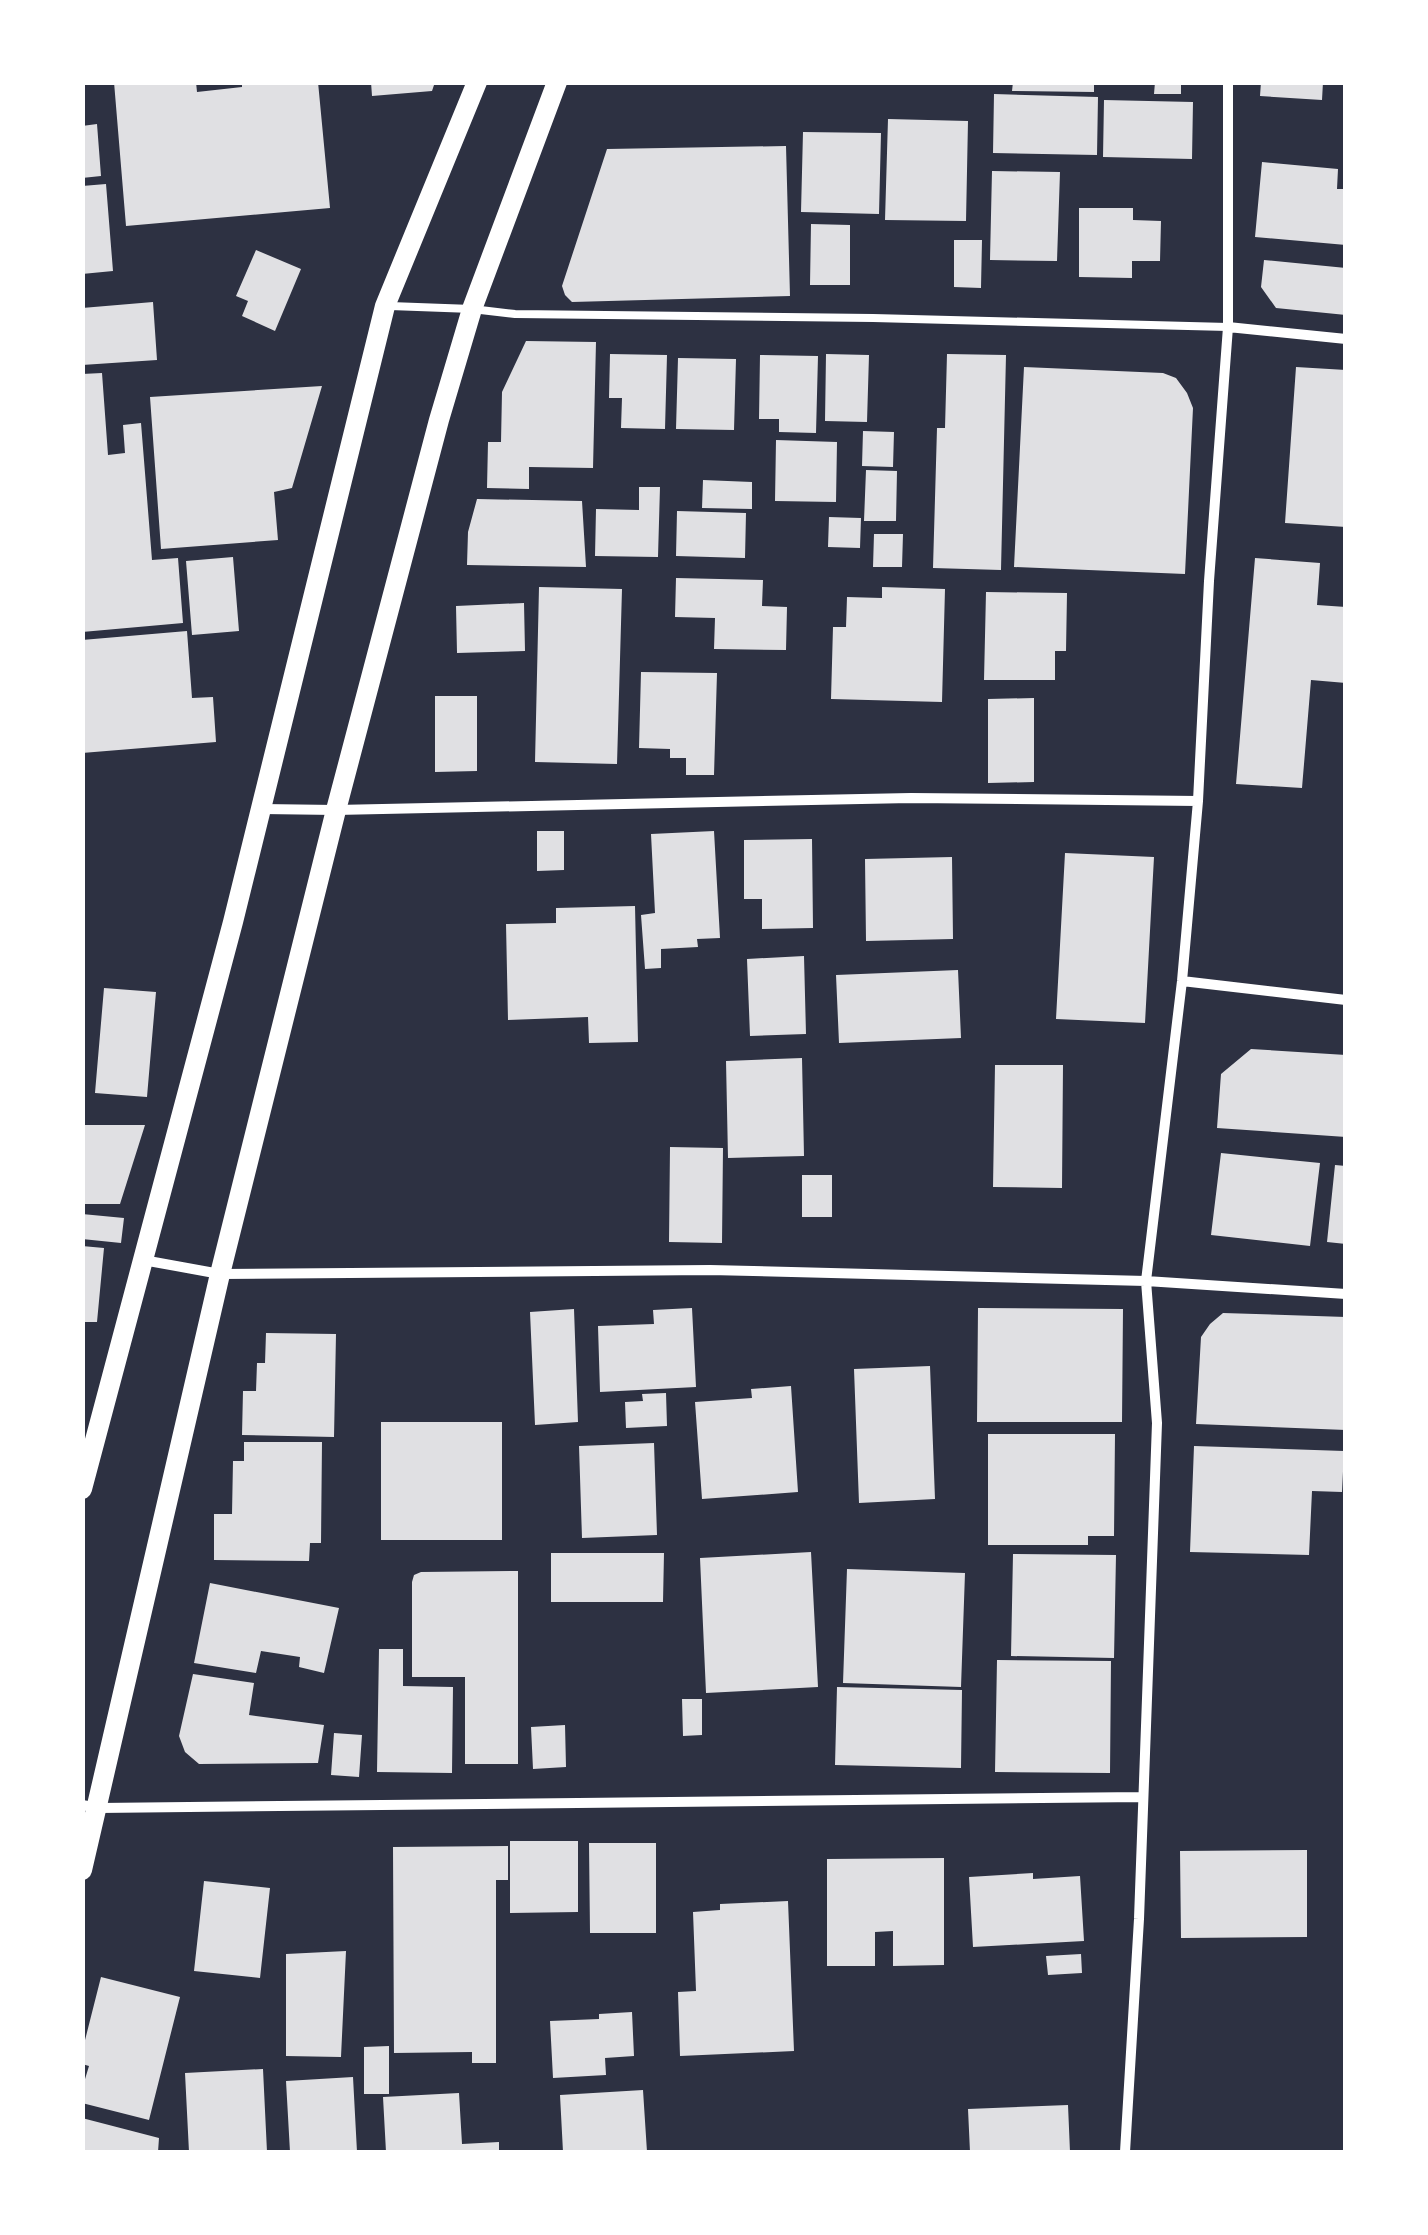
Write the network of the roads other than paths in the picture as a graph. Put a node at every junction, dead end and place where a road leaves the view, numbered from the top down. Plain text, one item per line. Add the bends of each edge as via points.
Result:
1 (477, 82) edge
2 (557, 82) edge
3 (1228, 82) edge
4 (385, 306) junction
5 (472, 309) junction
6 (1228, 327) junction
7 (1346, 338) edge
8 (1198, 801) junction
9 (260, 809) junction
10 (336, 810) junction
11 (1182, 982) junction
12 (1346, 1000) edge
13 (142, 1259) junction
14 (220, 1274) junction
15 (1146, 1281) junction
16 (1346, 1294) edge
17 (82, 1489) edge
18 (1143, 1798) junction
19 (90, 1807) edge
20 (82, 1870) edge
21 (1125, 2152) edge

1 - 4 main road
2 - 5 main road
3 - 6 street
4 - 5 lane
4 - 9 main road
5 - 6 lane
5 - 10 main road
6 - 7 street
6 - 8 street
8 - 10 street via 911,798
8 - 11 street
9 - 10 street
9 - 13 main road
10 - 14 main road
11 - 12 street
11 - 15 street
13 - 14 street
13 - 17 main road
14 - 15 street via 710,1270
14 - 19 main road
15 - 16 street
15 - 18 street via 1157,1423
18 - 19 street
18 - 21 street
19 - 20 main road

